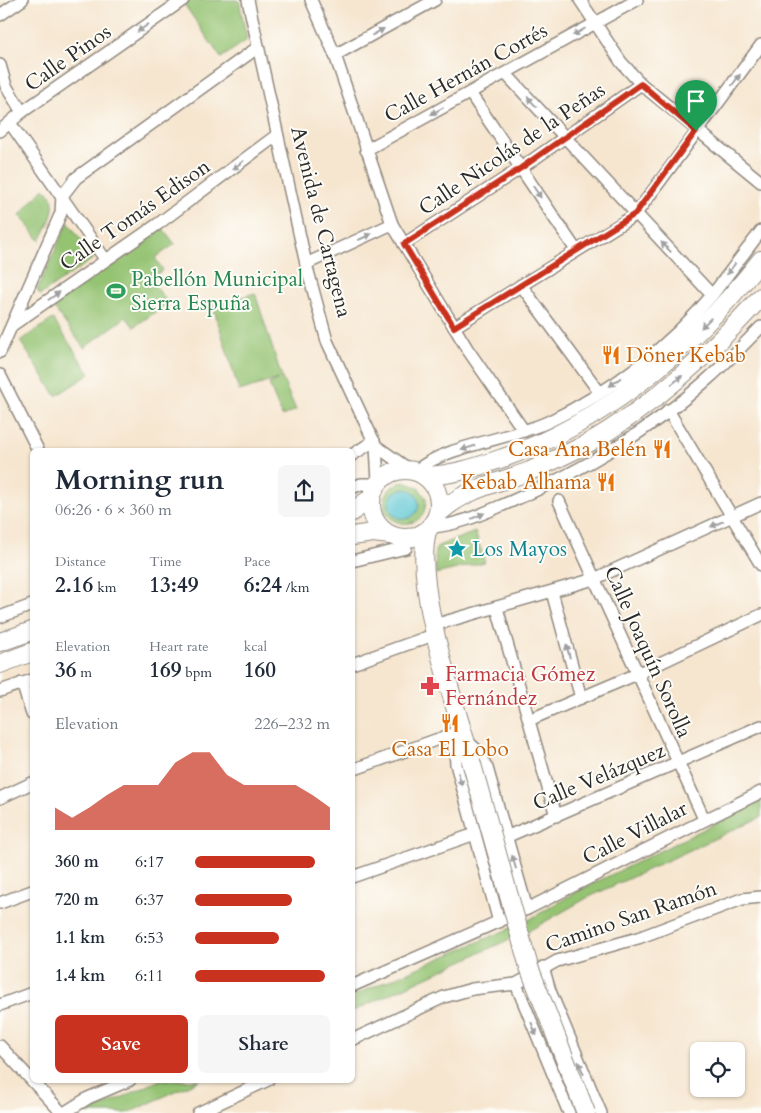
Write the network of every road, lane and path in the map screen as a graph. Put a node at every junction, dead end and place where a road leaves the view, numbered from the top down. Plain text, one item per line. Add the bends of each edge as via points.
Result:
1 (22, 0) edge
2 (183, 0) edge
3 (248, 0) edge
4 (311, 0) edge
5 (435, 0) edge
6 (580, 0) edge
7 (637, 0) edge
8 (0, 15) edge
9 (596, 22) junction
10 (761, 46) edge
11 (257, 48) junction
12 (335, 55) junction
13 (0, 65) edge
14 (506, 74) junction
15 (641, 84) junction
16 (470, 93) junction
17 (22, 112) junction
18 (10, 123) junction
19 (696, 131) junction
20 (0, 132) edge
21 (277, 135) junction
22 (564, 138) junction
23 (366, 150) junction
24 (521, 168) junction
25 (761, 182) edge
26 (62, 196) junction
27 (635, 214) junction
28 (392, 224) junction
29 (761, 231) edge
30 (404, 244) junction
31 (576, 250) junction
32 (105, 260) junction
33 (761, 260) edge
34 (306, 264) junction
35 (521, 285) junction
36 (712, 295) junction
37 (755, 303) edge
38 (14, 324) junction
39 (454, 327) junction
40 (761, 327) edge
41 (0, 352) edge
42 (0, 375) edge
43 (600, 393) junction
44 (668, 410) junction
45 (524, 431) junction
46 (375, 443) junction
47 (37, 448) edge
48 (355, 453) edge
49 (417, 472) junction
50 (355, 487) edge
51 (375, 488) junction
52 (559, 501) dead end
53 (761, 503) edge
54 (355, 509) edge
55 (734, 516) junction
56 (432, 524) junction
57 (355, 536) edge
58 (397, 540) junction
59 (355, 560) edge
60 (761, 566) edge
61 (424, 578) junction
62 (594, 580) junction
63 (552, 592) junction
64 (30, 606) edge
65 (497, 608) junction
66 (1, 613) edge
67 (761, 616) edge
68 (435, 630) junction
69 (30, 632) edge
70 (0, 642) edge
71 (30, 653) edge
72 (355, 663) edge
73 (0, 664) edge
74 (636, 674) junction
75 (27, 681) edge
76 (0, 691) edge
77 (581, 698) junction
78 (30, 701) edge
79 (529, 720) junction
80 (761, 726) edge
81 (460, 736) junction
82 (678, 764) junction
83 (355, 769) edge
84 (30, 784) edge
85 (761, 792) edge
86 (0, 798) edge
87 (556, 816) junction
88 (704, 819) junction
89 (475, 834) junction
90 (506, 837) junction
91 (355, 876) edge
92 (30, 892) edge
93 (761, 897) edge
94 (0, 903) edge
95 (527, 909) junction
96 (499, 922) junction
97 (543, 967) junction
98 (516, 984) junction
99 (355, 985) edge
100 (30, 994) edge
101 (0, 1005) edge
102 (355, 1039) edge
103 (0, 1046) edge
104 (30, 1078) edge
105 (35, 1083) edge
106 (123, 1083) edge
107 (262, 1083) edge
108 (63, 1113) edge
109 (198, 1113) edge
110 (569, 1113) edge
111 (586, 1113) edge
112 (601, 1113) edge

1 - 8 street
2 -> 17 street, Calle Pinos
3 - 11 street, Avenida de Cartagena
4 - 12 street
12 -> 5 street
6 - 9 street
7 - 9 street, Calle Hernán Cortés
9 -> 14 street, Calle Hernán Cortés
9 - 15 street via 621,62
19 -> 10 street
11 - 21 street, Avenida de Cartagena
11 - 26 street via 76,178
12 - 23 street
13 - 17 street via 6,86
14 - 16 street, Calle Hernán Cortés
22 -> 14 street
15 - 19 street
15 - 22 street, Calle Nicolás de la Peñas
16 -> 23 street, Calle Hernán Cortés
16 - 24 street
17 - 18 street, Calle Pinos
18 - 20 street, Calle Pinos
18 - 26 street
19 - 25 street
19 - 27 street
21 -> 32 street, Calle Tomás Edison
21 - 34 street, Avenida de Cartagena
22 - 24 street, Calle Nicolás de la Peñas
22 - 27 street
23 - 28 street
24 - 30 street, Calle Nicolás de la Peñas
24 -> 31 street
26 - 32 street
26 - 38 street via 61,213
27 - 31 street
36 -> 27 street
28 - 30 street
34 -> 28 street
29 -> 36 street
30 - 39 street
31 - 35 street
38 -> 32 street, Calle Tomás Edison
33 -> 49 main road via 709,321 668,359 595,415 533,447 456,473
34 - 46 street, Avenida de Cartagena via 327,342
35 - 39 street
35 - 43 street
36 -> 43 street via 659,348
37 - 40 street
56 -> 37 main road via 450,502 584,445 654,399 692,368
38 - 41 street
39 - 45 street
40 - 44 street via 709,379
42 - 47 street
43 - 45 street via 550,422
44 - 55 street
56 -> 44 street via 461,523 552,484 605,454
45 -> 49 street via 444,455 423,464
46 - 48 street
46 - 49 street, Avenida de Cartagena
46 - 51 street, Avenida de Cartagena
49 - 51 main road via 393,471
49 - 56 main road via 438,493
50 - 51 street via 361,484
51 - 54 main road
51 - 58 main road via 371,509 374,520
52 - 62 street, Calle Joaquín Sorolla
53 - 55 street
55 - 60 street
55 -> 62 street
56 - 58 main road via 412,538
56 - 61 main road via 422,560
57 - 58 main road via 373,533
58 - 59 street
58 - 61 main road
61 - 68 main road
62 - 63 street
62 - 74 street, Calle Joaquín Sorolla
63 - 65 street
77 -> 63 street
64 - 66 street
65 - 68 street
65 - 79 street
67 - 74 street
68 - 72 street
68 - 81 main road via 458,713
69 - 70 main road
71 - 73 main road
74 - 77 street
74 - 82 street, Calle Joaquín Sorolla
75 - 76 street
75 - 78 street
77 - 79 street
79 - 87 street
80 - 82 street, Calle Velázquez
81 - 83 street
81 -> 89 street via 456,764
81 - 90 street via 478,751 487,768
81 - 111 main road, bridge via 471,761 529,967
82 - 87 street, Calle Velázquez
82 - 88 street, Calle Joaquín Sorolla
84 - 86 street
85 - 88 street, Calle Villalar
87 - 90 street, Calle Velázquez
88 - 95 street, Calle Villalar
89 - 91 street
89 - 96 street
95 -> 90 street
92 - 94 street
93 - 97 street, Camino San Ramón via 742,898 638,938
95 - 96 street, Calle Villalar
96 - 99 street, Calle Villalar
97 - 98 street, Camino San Ramón
112 -> 97 street
98 - 102 street via 472,989 444,997
98 -> 110 street
100 - 101 street
103 - 104 street
105 - 108 street
106 - 108 street
107 - 109 street

